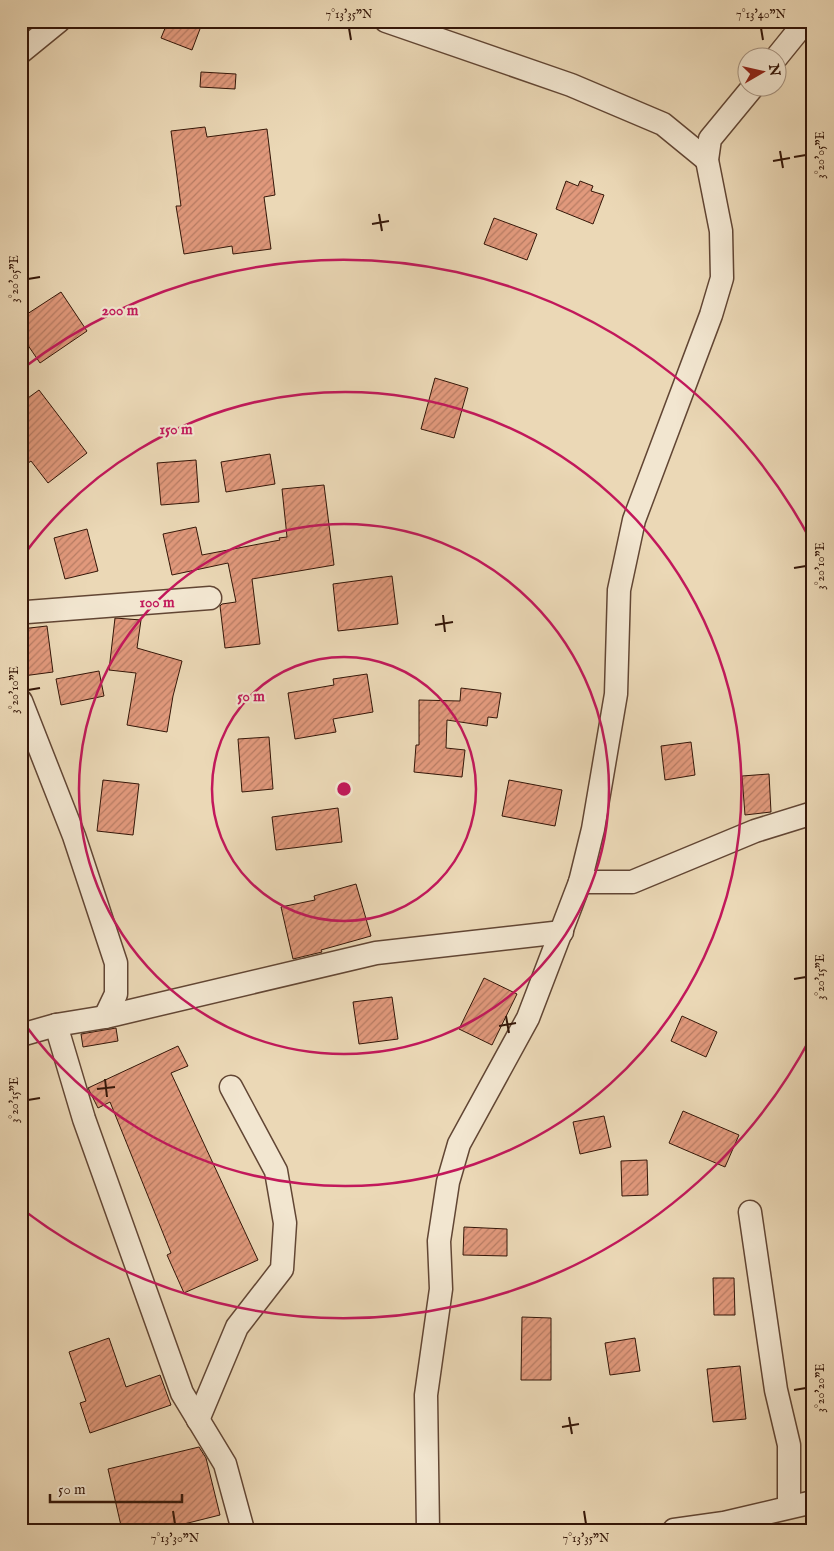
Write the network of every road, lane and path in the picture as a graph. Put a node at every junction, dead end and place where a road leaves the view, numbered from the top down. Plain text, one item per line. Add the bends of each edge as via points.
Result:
1 (59, 21) edge
2 (386, 21) edge
3 (806, 21) edge
4 (784, 48) edge
5 (21, 52) edge
6 (744, 98) edge
7 (707, 160) junction
8 (210, 598) dead end
9 (21, 614) edge
10 (21, 701) edge
11 (813, 813) edge
12 (580, 882) junction
13 (562, 932) junction
14 (105, 1016) junction
15 (56, 1025) junction
16 (21, 1035) edge
17 (231, 1086) dead end
18 (750, 1212) dead end
19 (198, 1420) junction
20 (813, 1502) edge
21 (789, 1506) junction
22 (242, 1530) edge
23 (428, 1530) edge
24 (674, 1530) edge

1 - 5 street
2 - 7 street via 571,85 663,124
3 - 4 street
6 - 7 street via 710,139
7 - 12 street via 721,231 722,278 634,520 619,590 616,694 593,829
8 - 9 street
10 - 14 street via 74,836 116,963 116,994
11 - 12 street via 755,831 632,882
12 - 13 street
13 - 14 street via 376,953
13 - 23 street via 528,1018 460,1144 448,1182 439,1241 441,1289 426,1395
14 - 15 street
15 - 16 street
15 - 19 street via 84,1119 138,1271 182,1393
17 - 19 street via 276,1171 285,1223 282,1269 237,1327
18 - 21 street via 776,1390 789,1445
19 - 22 street via 225,1464
20 - 21 street
21 - 24 street via 724,1523

